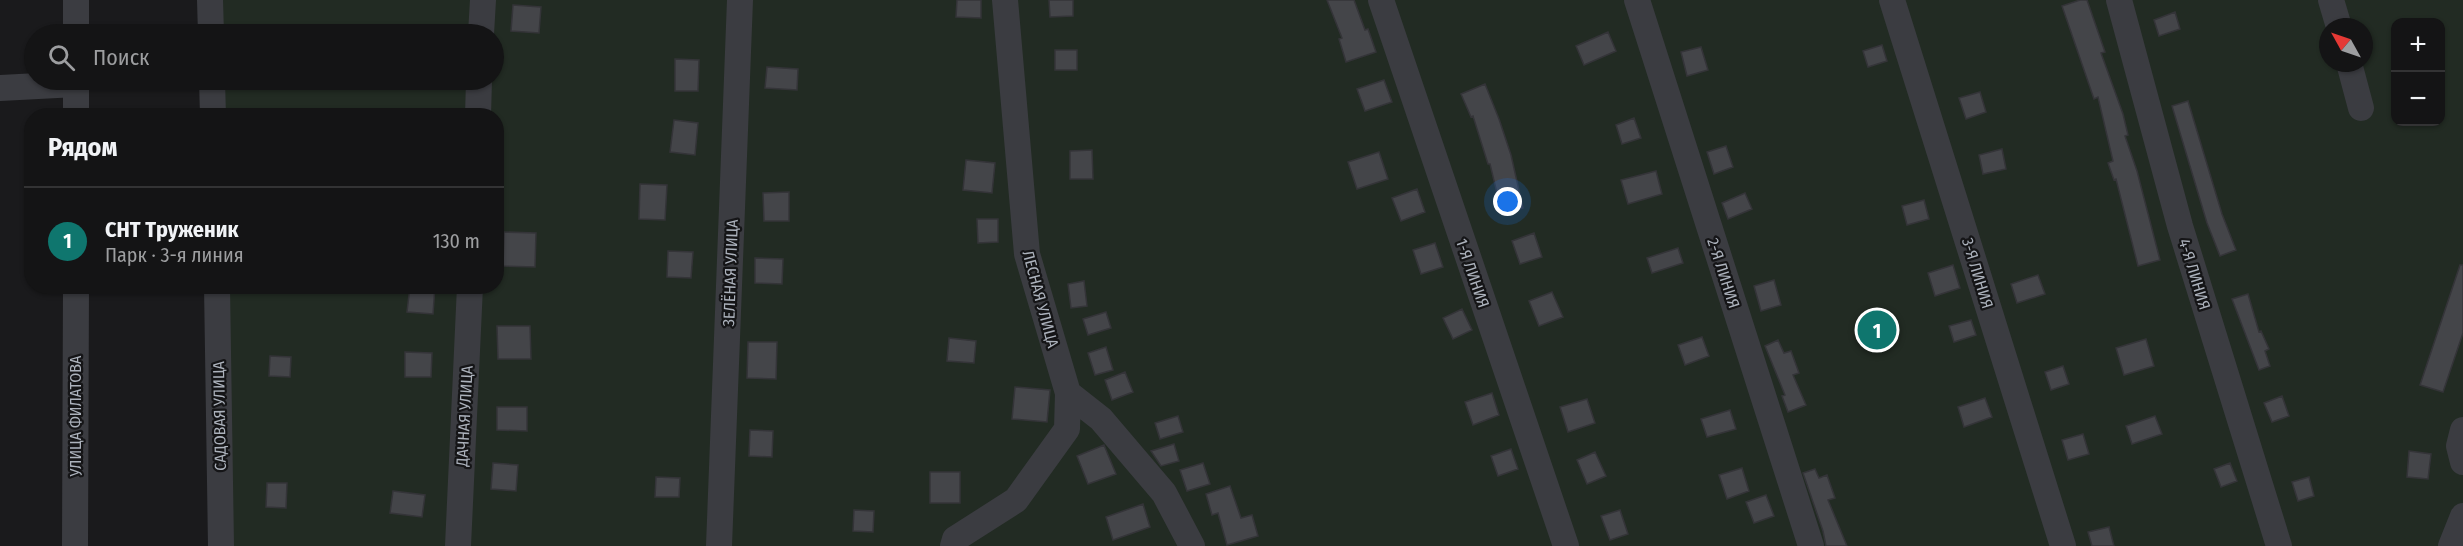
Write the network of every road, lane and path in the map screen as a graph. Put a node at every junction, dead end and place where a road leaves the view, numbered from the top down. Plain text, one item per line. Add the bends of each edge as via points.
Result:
1 (76, 0) edge
2 (210, 0) edge
3 (483, 0) edge
4 (740, 0) edge
5 (1005, 0) edge
6 (1381, 0) edge
7 (1637, 0) edge
8 (1892, 0) edge
9 (2119, 0) edge
10 (2331, 0) edge
11 (2336, 18) edge
12 (76, 24) edge
13 (211, 24) edge
14 (482, 24) edge
15 (2351, 72) edge
16 (24, 86) edge
17 (0, 88) edge
18 (76, 90) edge
19 (212, 90) edge
20 (479, 90) edge
21 (76, 108) edge
22 (213, 108) edge
23 (478, 108) edge
24 (2361, 108) dead end
25 (76, 294) edge
26 (217, 294) edge
27 (470, 294) edge
28 (1068, 393) junction
29 (2463, 430) edge
30 (2463, 462) edge
31 (2463, 516) edge
32 (75, 546) edge
33 (221, 546) edge
34 (458, 546) edge
35 (719, 546) edge
36 (952, 546) edge
37 (1192, 546) edge
38 (1566, 546) edge
39 (1811, 546) edge
40 (2063, 546) edge
41 (2279, 546) edge
42 (2451, 546) edge

1 - 12 street
2 - 13 street
3 - 14 street
4 - 35 street, ЗЕЛЁНАЯ УЛИЦА
5 - 28 street, ЛЕСНАЯ УЛИЦА via 1027,254
6 - 38 street, 1-Я ЛИНИЯ
7 - 39 street, 2-Я ЛИНИЯ
8 - 40 street, 3-Я ЛИНИЯ
9 - 41 street, 4-Я ЛИНИЯ via 2180,226
10 - 11 street
15 - 24 street
16 - 17 street
18 - 21 street
19 - 22 street
20 - 23 street
25 - 32 street, УЛИЦА ФИЛАТОВА
26 - 33 street, САДОВАЯ УЛИЦА
27 - 34 street, ДАЧНАЯ УЛИЦА
28 - 36 street, ЛЕСНАЯ УЛИЦА via 1067,429 1016,500 955,539
28 - 37 street via 1101,419 1164,493
29 - 30 street via 2459,446
31 - 42 street

